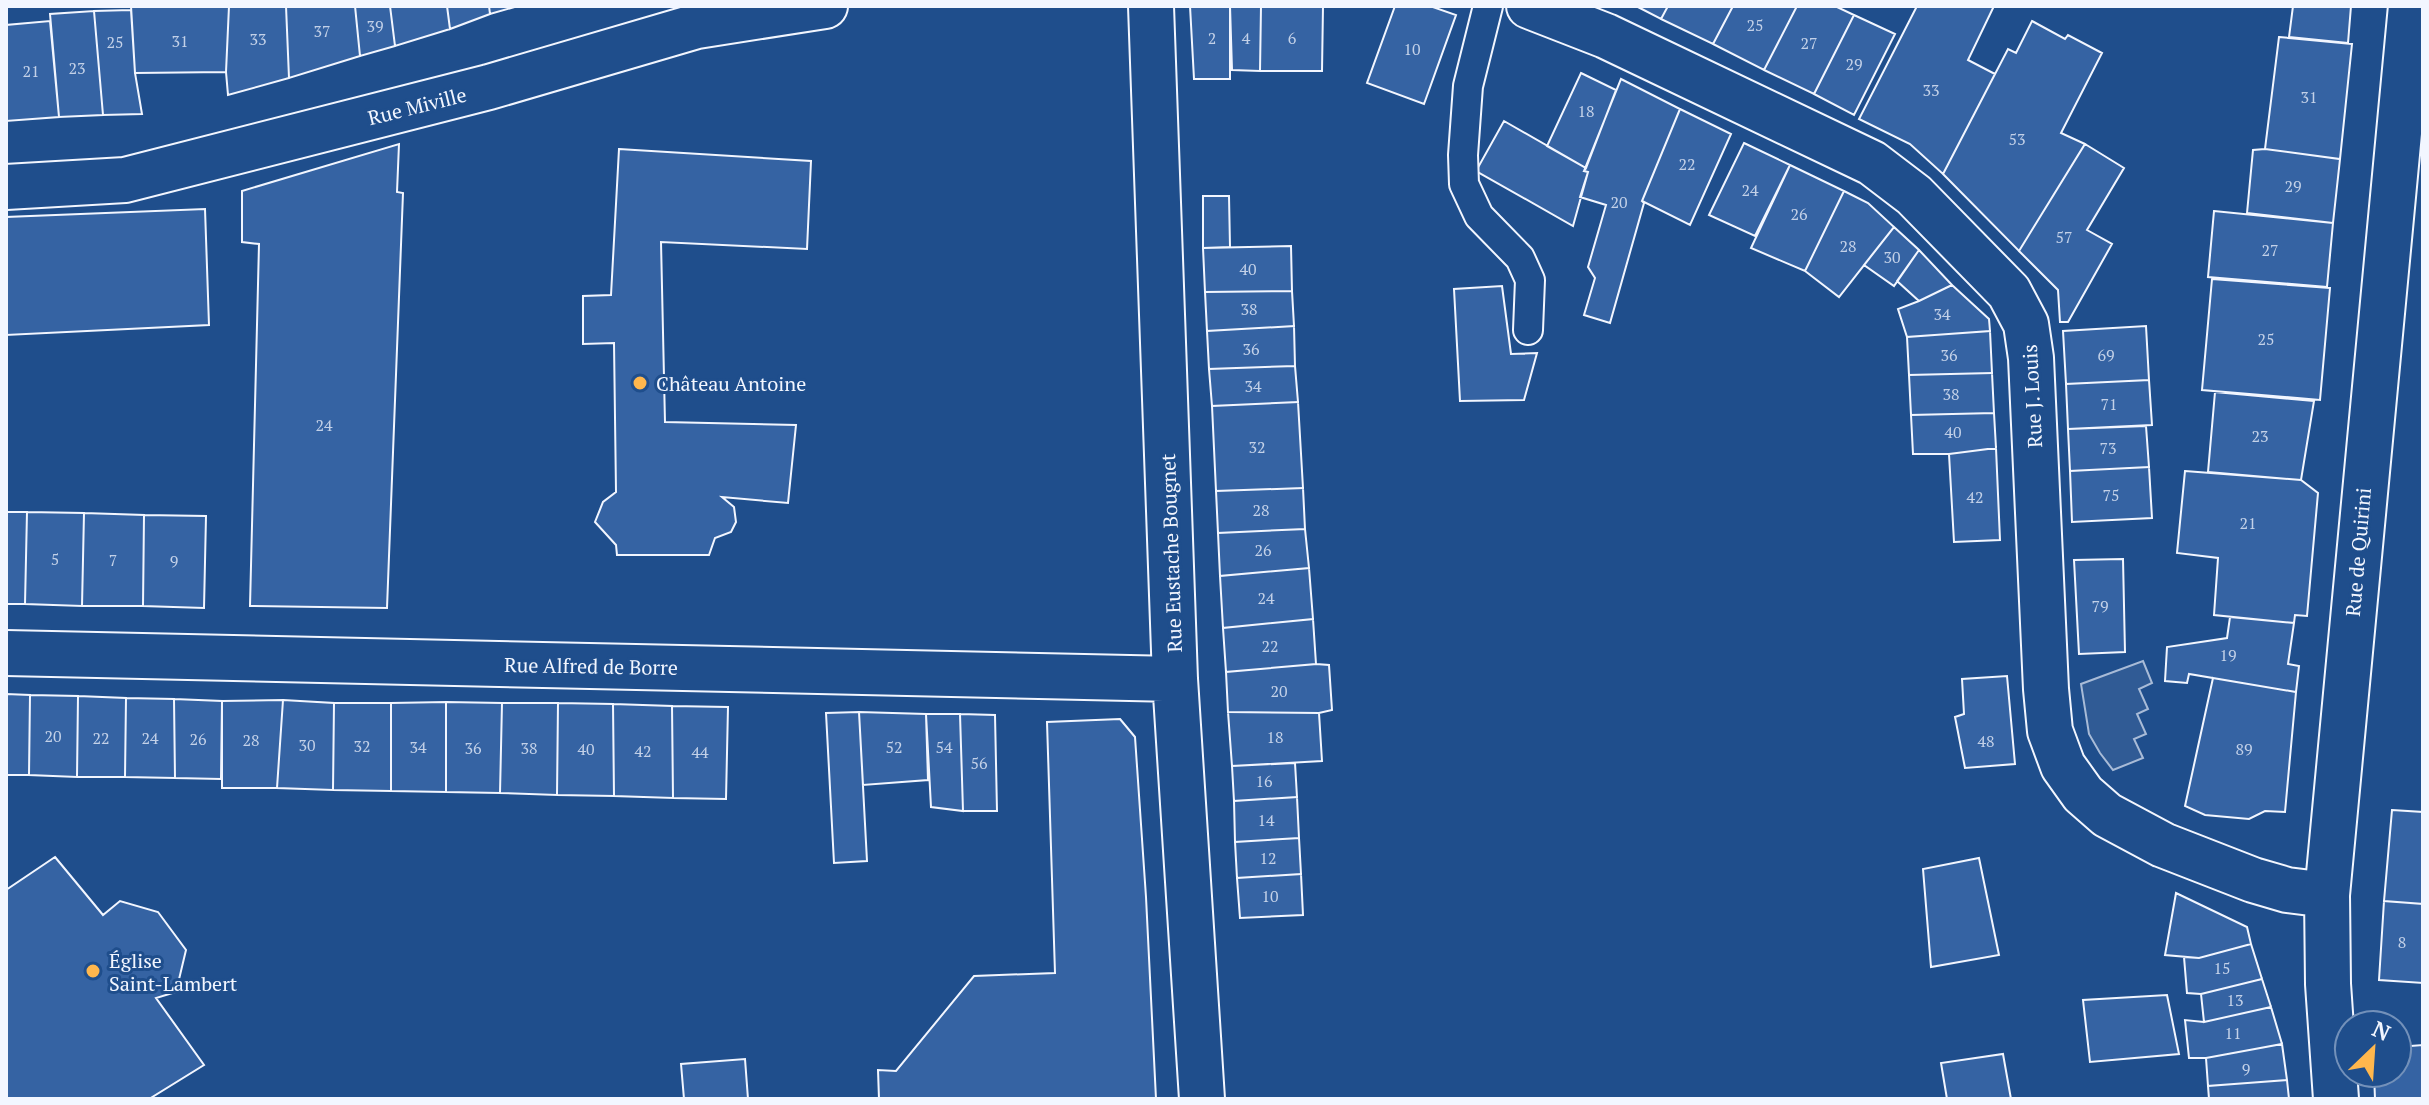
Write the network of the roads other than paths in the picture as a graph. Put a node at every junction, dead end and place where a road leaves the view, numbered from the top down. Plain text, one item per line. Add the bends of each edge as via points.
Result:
1 (825, 6) edge
2 (1151, 6) edge
3 (1488, 6) edge
4 (1529, 6) edge
5 (2411, 6) edge
6 (6, 187) edge
7 (1528, 330) dead end
8 (6, 653) edge
9 (1175, 679) junction
10 (2327, 895) junction
11 (1202, 1099) edge
12 (2336, 1099) edge

1 - 6 street, Rue Miville via 697,26 489,87 125,180
2 - 9 street, Rue Eustache Bougnet
3 - 7 lane via 1468,86 1464,184 1479,216 1520,258 1530,280
4 - 10 street, Rue J. Louis via 1606,36 1872,163 1914,195 2009,292 2026,324 2031,358 2046,689 2050,731 2063,766 2107,815 2163,845 2253,880
5 - 10 street, Rue de Quirini
8 - 9 street, Rue Alfred de Borre
9 - 11 street, Rue Eustache Bougnet
10 - 12 street, Rue de Quirini

